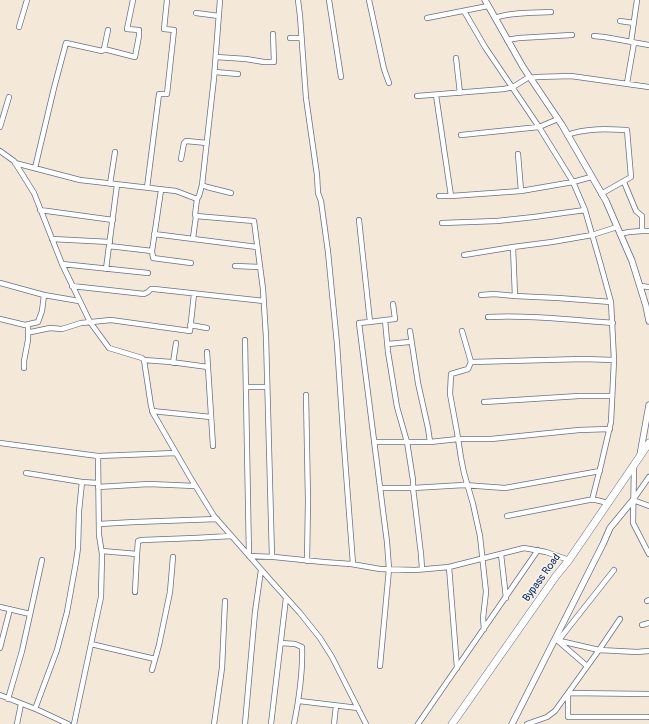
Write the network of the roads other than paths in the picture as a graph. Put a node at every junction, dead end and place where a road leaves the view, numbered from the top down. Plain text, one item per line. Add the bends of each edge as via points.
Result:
1 (27, 0) edge
2 (133, 0) edge
3 (167, 0) edge
4 (220, 0) edge
5 (298, 0) edge
6 (329, 0) edge
7 (369, 0) edge
8 (485, 0) edge
9 (637, 0) edge
10 (488, 6) junction
11 (464, 11) junction
12 (551, 12) dead end
13 (196, 13) dead end
14 (219, 16) junction
15 (427, 18) dead end
16 (495, 18) junction
17 (620, 21) dead end
18 (634, 23) junction
19 (19, 27) dead end
20 (108, 30) dead end
21 (273, 34) dead end
22 (572, 35) dead end
23 (594, 36) dead end
24 (290, 38) dead end
25 (301, 38) junction
26 (507, 40) junction
27 (632, 42) junction
28 (649, 46) edge
29 (104, 49) junction
30 (216, 57) junction
31 (456, 58) dead end
32 (215, 72) junction
33 (238, 74) dead end
34 (341, 77) dead end
35 (529, 77) junction
36 (389, 82) dead end
37 (627, 83) junction
38 (513, 87) junction
39 (649, 87) edge
40 (460, 93) junction
41 (436, 95) junction
42 (417, 96) dead end
43 (10, 97) dead end
44 (558, 119) junction
45 (0, 126) edge
46 (539, 127) junction
47 (461, 135) dead end
48 (567, 135) junction
49 (207, 143) junction
50 (0, 151) edge
51 (115, 152) dead end
52 (518, 154) dead end
53 (182, 159) dead end
54 (15, 163) junction
55 (35, 168) junction
56 (591, 177) junction
57 (573, 182) junction
58 (624, 182) junction
59 (110, 184) junction
60 (117, 185) junction
61 (202, 185) junction
62 (147, 188) junction
63 (161, 190) junction
64 (521, 191) junction
65 (231, 193) dead end
66 (601, 194) junction
67 (439, 196) dead end
68 (451, 196) junction
69 (197, 199) junction
70 (40, 210) junction
71 (585, 210) junction
72 (196, 216) junction
73 (113, 220) junction
74 (359, 220) dead end
75 (442, 223) dead end
76 (617, 227) junction
77 (642, 231) junction
78 (649, 231) edge
79 (154, 234) junction
80 (620, 234) junction
81 (592, 235) junction
82 (194, 238) junction
83 (52, 239) junction
84 (109, 244) junction
85 (257, 247) junction
86 (513, 247) junction
87 (152, 251) junction
88 (464, 255) dead end
89 (191, 263) dead end
90 (62, 264) junction
91 (235, 266) dead end
92 (260, 267) junction
93 (106, 269) junction
94 (148, 273) dead end
95 (0, 283) edge
96 (72, 286) junction
97 (640, 286) junction
98 (649, 287) edge
99 (194, 294) junction
100 (482, 295) dead end
101 (44, 296) junction
102 (514, 296) junction
103 (79, 301) junction
104 (264, 301) junction
105 (611, 302) junction
106 (393, 304) dead end
107 (488, 317) dead end
108 (0, 319) edge
109 (385, 320) junction
110 (649, 321) edge
111 (90, 322) junction
112 (370, 322) junction
113 (28, 324) junction
114 (612, 324) junction
115 (190, 325) junction
116 (207, 328) dead end
117 (410, 331) dead end
118 (462, 331) dead end
119 (31, 332) dead end
120 (246, 340) dead end
121 (409, 342) dead end
122 (176, 343) dead end
123 (388, 344) junction
124 (207, 352) dead end
125 (144, 360) junction
126 (614, 360) junction
127 (173, 362) junction
128 (471, 362) junction
129 (208, 367) junction
130 (24, 368) dead end
131 (246, 387) junction
132 (267, 387) junction
133 (306, 395) dead end
134 (612, 396) junction
135 (484, 402) dead end
136 (649, 405) edge
137 (152, 411) junction
138 (211, 417) junction
139 (610, 429) junction
140 (458, 439) junction
141 (374, 442) junction
142 (407, 442) junction
143 (430, 442) junction
144 (0, 443) edge
145 (649, 443) edge
146 (213, 446) dead end
147 (176, 452) junction
148 (98, 456) junction
149 (640, 457) junction
150 (634, 465) junction
151 (600, 471) junction
152 (26, 472) dead end
153 (649, 477) edge
154 (82, 482) junction
155 (98, 484) junction
156 (467, 485) junction
157 (195, 486) junction
158 (381, 488) junction
159 (413, 488) junction
160 (592, 500) junction
161 (633, 500) junction
162 (608, 503) junction
163 (649, 506) edge
164 (507, 516) dead end
165 (217, 519) junction
166 (98, 524) junction
167 (231, 536) junction
168 (538, 550) junction
169 (102, 551) junction
170 (137, 554) junction
171 (501, 554) junction
172 (649, 554) edge
173 (173, 556) dead end
174 (249, 556) junction
175 (272, 557) junction
176 (482, 559) junction
177 (42, 560) dead end
178 (569, 560) junction
179 (307, 561) junction
180 (353, 564) junction
181 (449, 567) junction
182 (389, 569) junction
183 (422, 569) junction
184 (261, 570) junction
185 (614, 570) dead end
186 (135, 592) dead end
187 (286, 598) junction
188 (506, 598) junction
189 (225, 601) dead end
190 (0, 607) edge
191 (10, 609) junction
192 (30, 614) junction
193 (620, 619) dead end
194 (649, 623) edge
195 (642, 624) dead end
196 (484, 629) junction
197 (556, 640) junction
198 (281, 643) junction
199 (91, 644) junction
200 (0, 648) edge
201 (599, 650) junction
202 (649, 651) edge
203 (155, 660) junction
204 (380, 666) dead end
205 (587, 666) junction
206 (458, 668) junction
207 (152, 670) dead end
208 (568, 693) junction
209 (649, 694) edge
210 (0, 695) edge
211 (8, 699) junction
212 (299, 702) junction
213 (21, 704) junction
214 (336, 706) junction
215 (358, 708) junction
216 (35, 709) junction
217 (648, 717) dead end
218 (58, 722) edge
219 (17, 724) edge
220 (68, 724) edge
221 (74, 724) edge
222 (214, 724) edge
223 (245, 724) edge
224 (271, 724) edge
225 (294, 724) edge
226 (334, 724) edge
227 (366, 724) edge
228 (418, 724) edge
229 (452, 724) edge
230 (512, 724) edge
231 (526, 724) edge

1 - 19 street
2 - 29 street via 128,29 139,30 135,57
3 - 62 street via 164,29 174,30 172,49 167,94 159,94
4 - 14 street
5 - 25 street
6 - 34 street
7 - 36 street
8 - 10 street
9 - 18 street
10 - 11 street
10 - 16 street
11 - 15 street
11 - 38 street
12 - 16 street
13 - 14 street
14 - 30 street
16 - 26 street
17 - 18 street
18 - 27 street
20 - 29 street
21 - 30 street via 274,62
22 - 26 street
23 - 27 street
24 - 25 street
25 - 180 street via 306,98 329,260
26 - 35 street
27 - 28 street
27 - 37 street
29 - 55 street via 102,51 66,43
30 - 32 street
31 - 40 street
32 - 33 street
32 - 49 street
35 - 37 street via 571,76
35 - 38 street
35 - 44 street
37 - 39 street
38 - 40 street
38 - 46 street
40 - 41 street
41 - 42 street
41 - 68 street
43 - 45 street
44 - 46 street
44 - 48 street
46 - 47 street
46 - 57 street
48 - 56 street
48 - 58 street via 587,130 626,130 631,178
49 - 53 street via 184,142
49 - 61 street
50 - 54 street
51 - 59 street
52 - 64 street
54 - 55 street
54 - 70 street via 34,193
55 - 59 street via 80,180
56 - 57 street
56 - 66 street
57 - 64 street
57 - 71 street
58 - 66 street
58 - 77 street via 636,211 642,216
59 - 60 street
60 - 62 street
60 - 73 street
61 - 65 street
61 - 69 street
62 - 63 street
63 - 69 street via 176,191
63 - 79 street
64 - 68 street
66 - 76 street
67 - 68 street
69 - 72 street
70 - 73 street
70 - 83 street
71 - 75 street via 497,221
71 - 81 street
72 - 82 street
72 - 85 street via 254,221
73 - 84 street
74 - 112 street
76 - 80 street
76 - 81 street
77 - 78 street
77 - 80 street
79 - 82 street
79 - 87 street
80 - 97 street
81 - 86 street
81 - 105 street
82 - 85 street
83 - 84 street
83 - 90 street
84 - 87 street
84 - 93 street
85 - 92 street
86 - 88 street
86 - 102 street
87 - 89 street via 153,258
90 - 93 street
90 - 96 street
91 - 92 street
92 - 104 street
93 - 94 street
95 - 101 street
96 - 99 street via 144,294 154,289
96 - 103 street
97 - 98 street
97 - 110 street
99 - 104 street
99 - 115 street
100 - 102 street
101 - 103 street
101 - 113 street via 38,322
102 - 105 street
103 - 111 street
104 - 132 street
105 - 114 street
106 - 109 street via 395,319
107 - 114 street via 506,316
108 - 113 street
109 - 112 street
109 - 123 street
111 - 115 street via 111,320 190,331
111 - 119 street via 62,329 50,328
111 - 125 street via 109,348
112 - 141 street via 359,323
113 - 130 street
114 - 126 street
115 - 116 street
117 - 143 street
118 - 128 street
120 - 131 street
121 - 123 street
122 - 127 street
123 - 142 street via 397,407
124 - 129 street
125 - 127 street
125 - 137 street
126 - 128 street
126 - 134 street
127 - 129 street
128 - 140 street via 468,369 451,374 450,394
129 - 138 street
131 - 132 street
131 - 174 street
132 - 175 street
133 - 179 street
134 - 135 street
134 - 139 street
136 - 149 street
137 - 138 street
137 - 147 street
138 - 146 street
139 - 140 street via 491,439
139 - 151 street
140 - 143 street
140 - 156 street
141 - 142 street
141 - 158 street
142 - 143 street
142 - 159 street
144 - 148 street
145 - 149 main road, Bypass Road
147 - 148 street
147 - 157 street
148 - 155 street
149 - 150 main road, Bypass Road
150 - 161 street
150 - 162 main road, Bypass Road
151 - 156 street via 505,488
151 - 160 street
152 - 154 street
153 - 161 street
154 - 155 street
154 - 216 street via 78,548 66,612 57,650
155 - 157 street
155 - 166 street
156 - 159 street
156 - 176 street via 480,536
157 - 165 street
158 - 159 street
158 - 182 street
159 - 183 street
160 - 162 street
160 - 164 street
161 - 163 street
161 - 172 street via 633,523
161 - 197 street via 610,528
162 - 178 main road, Bypass Road
165 - 166 street
165 - 167 street
166 - 169 street
167 - 170 street via 142,540 138,541
167 - 174 street
168 - 171 street via 524,548
168 - 178 street
168 - 188 street
169 - 170 street
169 - 199 street via 101,597
170 - 186 street
171 - 176 street
171 - 188 street
173 - 203 street via 170,592
174 - 175 street
174 - 184 street
175 - 179 street
176 - 181 street
176 - 196 street via 486,592
177 - 192 street
178 - 229 main road, Bypass Road
179 - 180 street
180 - 182 street
181 - 183 street
181 - 206 street
182 - 183 street
182 - 204 street
184 - 187 street
184 - 223 street
185 - 197 street
187 - 198 street
187 - 215 street via 320,638
188 - 196 street
189 - 222 street via 222,668
190 - 191 street
191 - 192 street
191 - 200 street
192 - 211 street
193 - 201 street
194 - 195 street
196 - 206 street
197 - 201 street
197 - 205 street
197 - 230 street
198 - 212 street via 302,647
198 - 224 street
199 - 203 street
199 - 221 street
201 - 202 street
201 - 205 street
203 - 207 street
205 - 208 street
206 - 228 street
208 - 209 street
208 - 217 street via 568,717
208 - 231 street via 547,716
210 - 211 street
211 - 213 street
212 - 214 street
212 - 225 street
213 - 216 street
213 - 219 street
214 - 215 street
214 - 226 street
215 - 227 street
216 - 218 street
218 - 220 street

